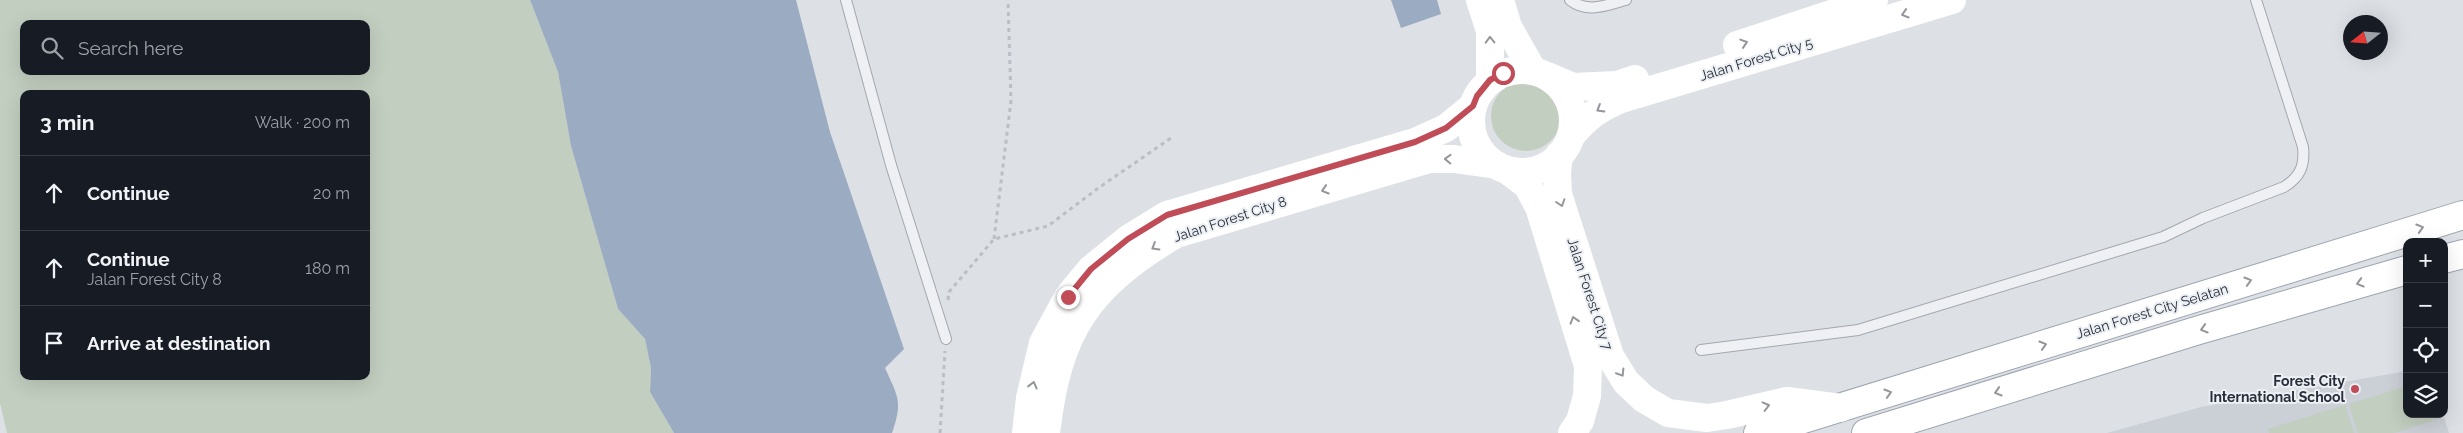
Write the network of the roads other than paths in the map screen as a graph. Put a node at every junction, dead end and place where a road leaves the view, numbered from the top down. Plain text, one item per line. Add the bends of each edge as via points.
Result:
1 (846, 0) edge
2 (1480, 0) edge
3 (1500, 0) edge
4 (1570, 0) edge
5 (1626, 0) edge
6 (1874, 0) edge
7 (1952, 0) edge
8 (2256, 0) edge
9 (1540, 74) junction
10 (1490, 80) junction
11 (1473, 106) junction
12 (1565, 145) junction
13 (1502, 168) junction
14 (2463, 215) edge
15 (2463, 254) edge
16 (2448, 258) edge
17 (2403, 271) edge
18 (946, 339) road end
19 (1701, 350) dead end
20 (1841, 408) junction
21 (1877, 431) edge
22 (1026, 433) edge
23 (1046, 433) edge
24 (1572, 433) edge
25 (1758, 433) edge

1 - 18 lane via 891,165
10 -> 2 street via 1490,31
3 - 9 street via 1508,27
4 - 5 lane via 1588,9
9 -> 6 street, Jalan Forest City 5 via 1573,87 1617,85
7 -> 12 street, Jalan Forest City 5 via 1621,99 1586,117
8 - 19 lane via 2303,147 2301,171 2289,184 2163,237 1858,330
9 - 10 street via 1518,70
9 - 12 street via 1564,92 1569,102 1573,124
10 - 11 street
11 - 13 street via 1471,123 1475,140 1484,154
22 -> 11 street, Jalan Forest City 8 via 1030,398 1044,343 1068,297 1091,269 1128,239 1167,215 1415,142 1446,128
12 - 13 street via 1541,168 1530,171
12 -> 20 street, Jalan Forest City 7 via 1557,173 1558,194 1610,356 1626,382 1644,399 1668,413 1707,418 1787,401
13 -> 23 street, Jalan Forest City 8 via 1454,159 1429,159 1176,234 1140,256 1106,284 1085,309 1062,351
24 -> 13 street, Jalan Forest City 7 via 1580,421 1588,396 1588,366 1539,207 1527,184
20 -> 14 street, Jalan Forest City Selatan
15 - 16 street
17 -> 21 street via 2199,330
20 - 25 street, Jalan Forest City Selatan

